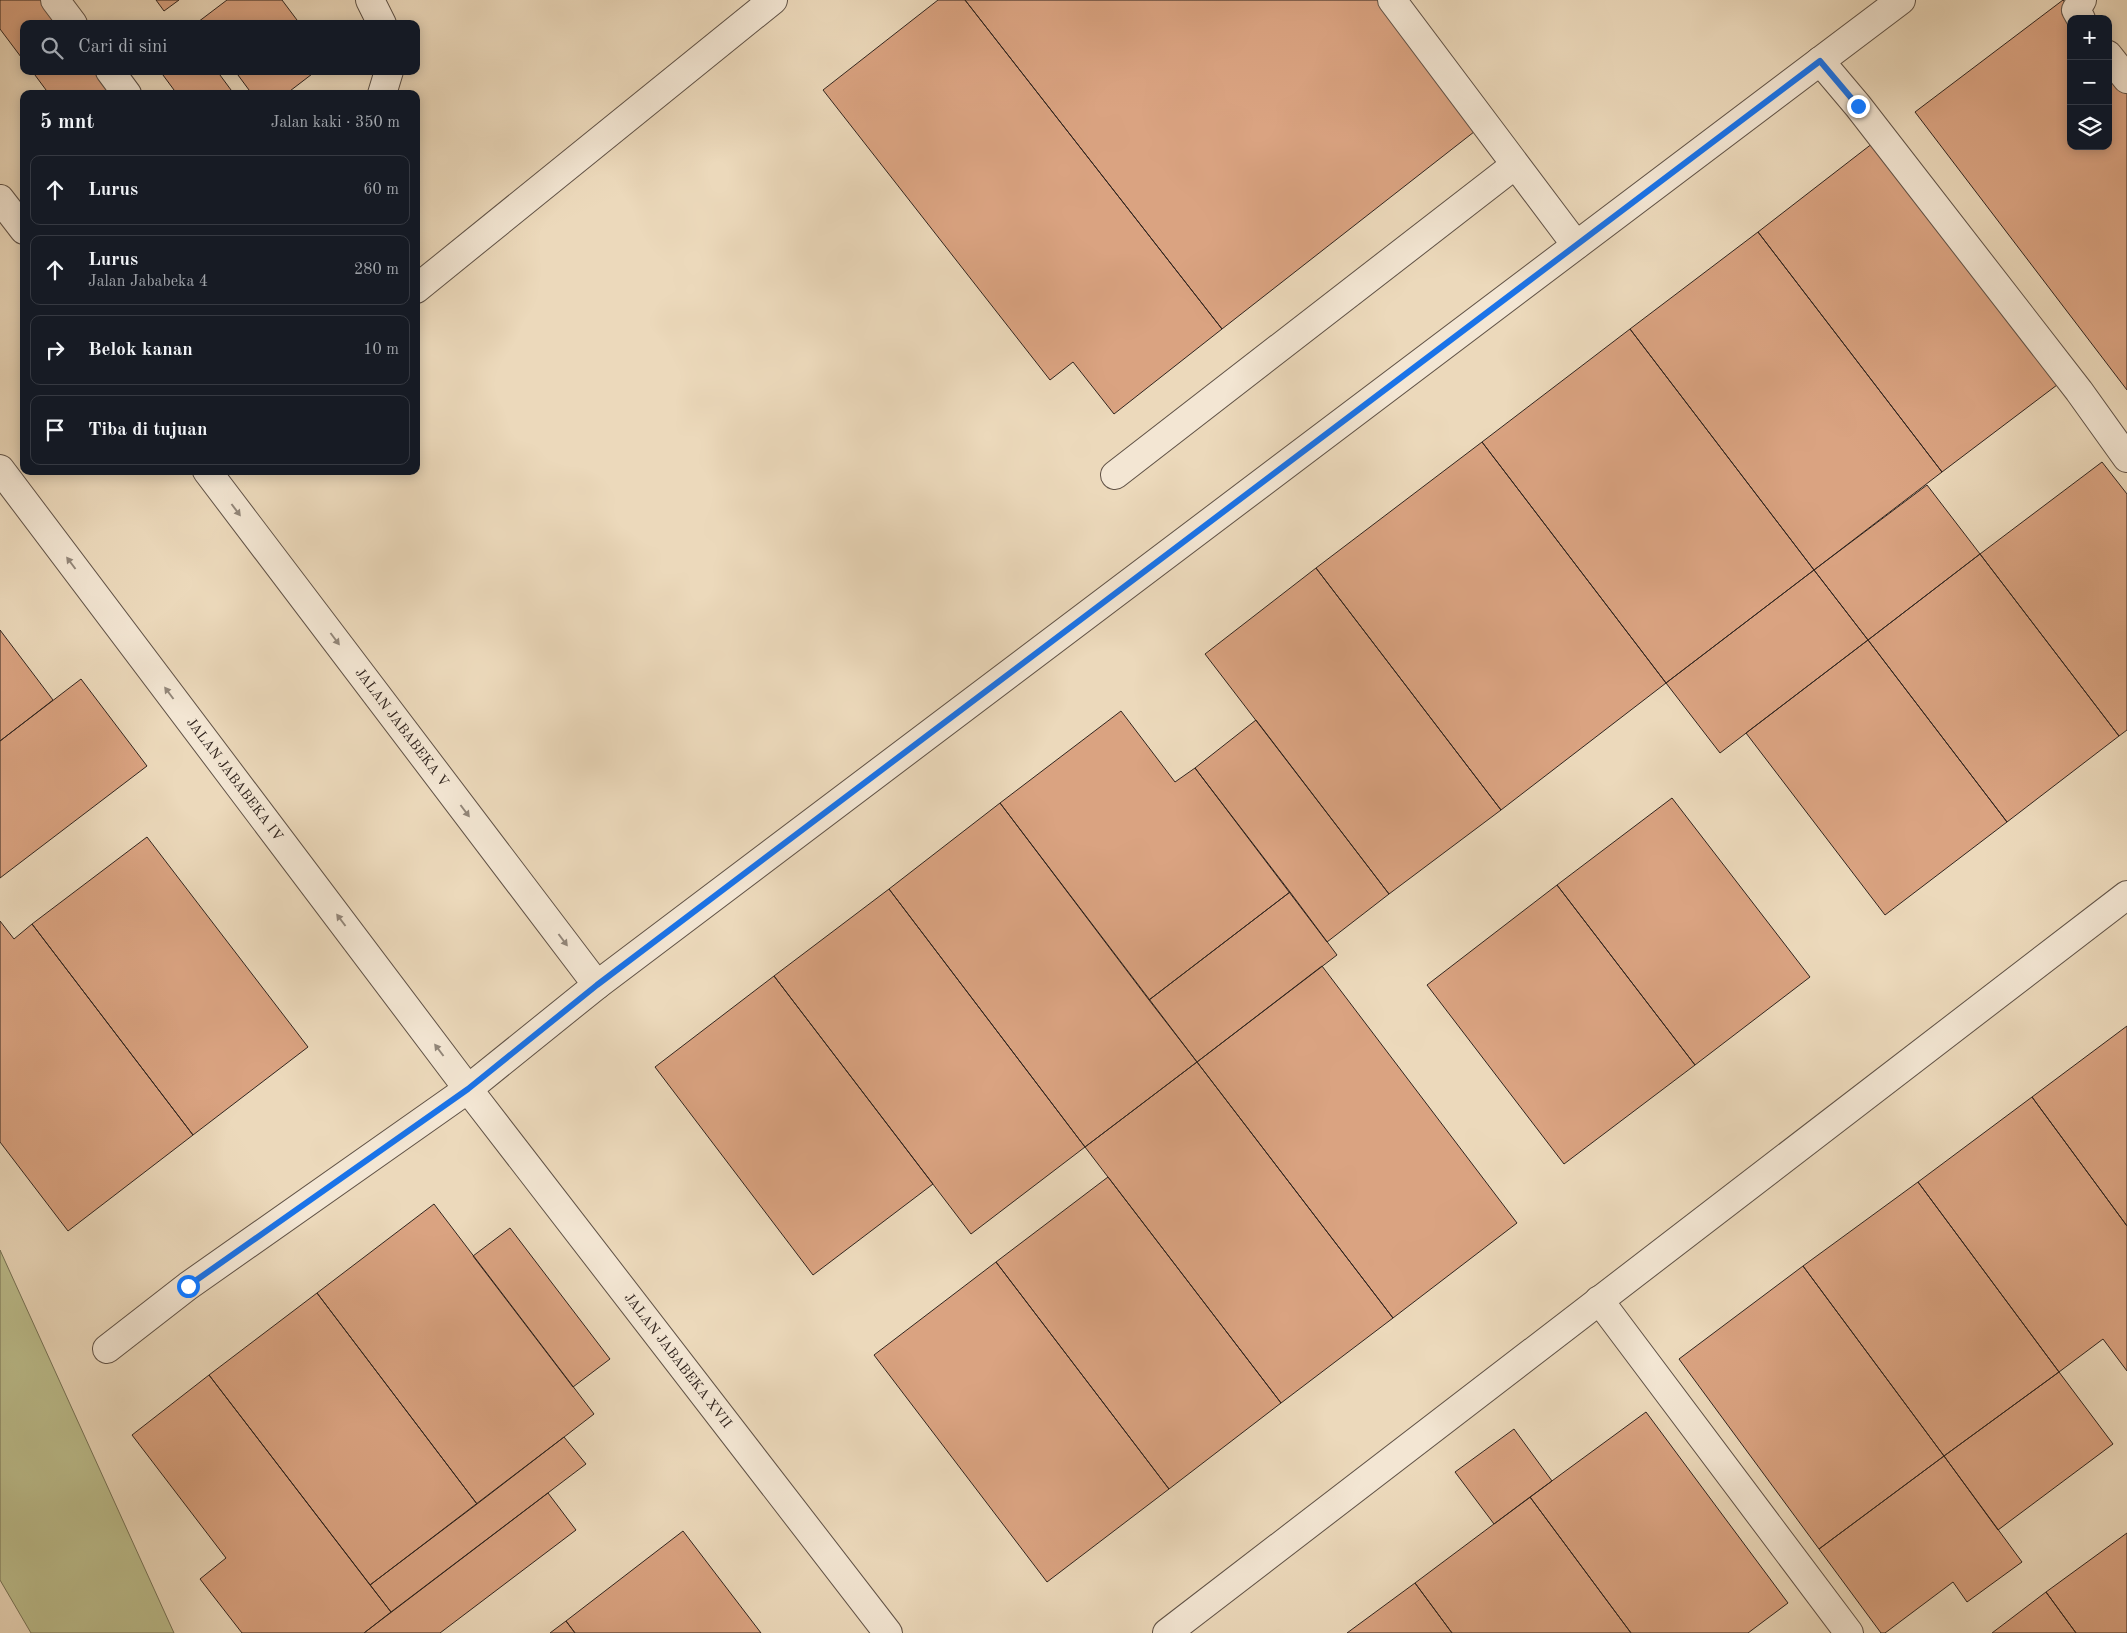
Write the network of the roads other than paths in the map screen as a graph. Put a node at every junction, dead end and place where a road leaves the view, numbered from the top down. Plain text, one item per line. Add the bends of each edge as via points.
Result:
1 (55, 0) edge
2 (370, 0) edge
3 (773, 0) edge
4 (1392, 0) edge
5 (1901, 0) edge
6 (2082, 0) edge
7 (2078, 15) edge
8 (70, 20) edge
9 (380, 20) edge
10 (2112, 60) edge
11 (1820, 61) junction
12 (113, 75) edge
13 (388, 75) edge
14 (2127, 79) edge
15 (124, 90) edge
16 (383, 90) edge
17 (1515, 165) junction
18 (0, 199) edge
19 (20, 225) edge
20 (1576, 245) junction
21 (420, 286) edge
22 (2127, 458) edge
23 (0, 469) edge
24 (210, 475) edge
25 (1115, 475) dead end
26 (2127, 895) edge
27 (597, 985) junction
28 (468, 1089) junction
29 (1600, 1300) junction
30 (107, 1348) dead end
31 (888, 1633) edge
32 (1167, 1633) edge
33 (1849, 1633) edge

1 - 8 street
2 - 9 street
3 - 21 street
4 - 17 street
5 - 11 street
6 - 7 street via 2076,10
10 - 14 street
11 - 20 street
11 - 22 street via 2073,383
12 - 15 street
13 - 16 street
17 - 20 street
17 - 25 street
18 - 19 street
20 - 27 street
28 -> 23 street, JALAN JABABEKA IV
24 -> 27 street, JALAN JABABEKA V
26 - 29 street
27 - 28 street
28 - 30 street via 188,1286
28 - 31 street, JALAN JABABEKA XVII
29 - 32 street
29 - 33 street

